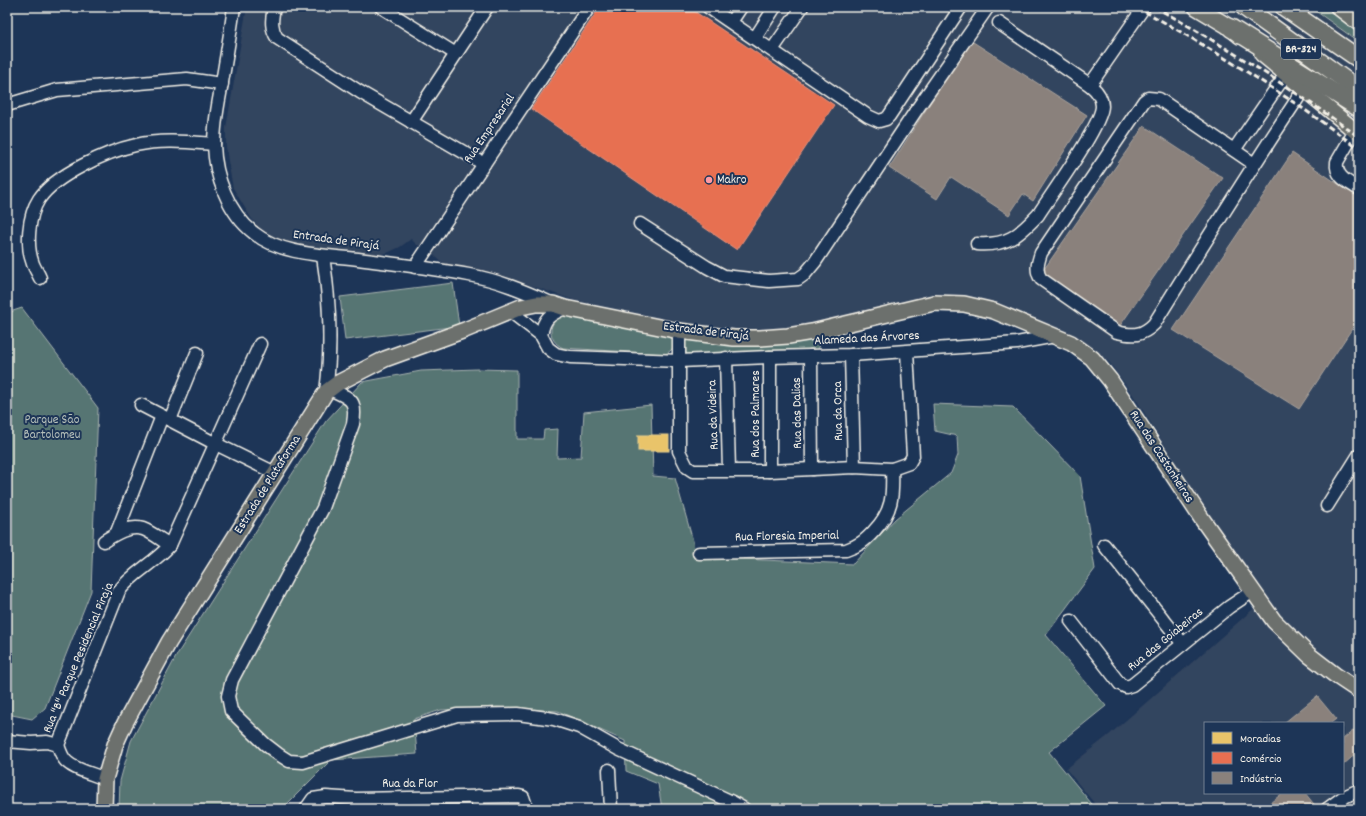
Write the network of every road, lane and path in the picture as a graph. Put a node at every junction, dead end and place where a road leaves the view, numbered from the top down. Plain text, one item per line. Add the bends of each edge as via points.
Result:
1 (234, 7) edge
2 (274, 7) edge
3 (381, 7) edge
4 (487, 7) edge
5 (589, 7) edge
6 (708, 7) edge
7 (740, 7) edge
8 (775, 7) edge
9 (802, 7) edge
10 (961, 7) edge
11 (988, 7) edge
12 (1144, 7) edge
13 (1196, 7) edge
14 (1244, 7) edge
15 (1284, 7) edge
16 (1338, 7) edge
17 (731, 22) junction
18 (1000, 23) dead end
19 (1359, 23) edge
20 (1231, 28) junction
21 (755, 38) junction
22 (772, 50) junction
23 (456, 54) junction
24 (1359, 59) edge
25 (1286, 74) junction
26 (222, 84) junction
27 (1090, 85) junction
28 (1304, 89) junction
29 (1359, 90) edge
30 (7, 105) edge
31 (1359, 108) edge
32 (411, 122) junction
33 (1357, 132) edge
34 (214, 144) junction
35 (1234, 150) junction
36 (484, 164) junction
37 (1254, 164) junction
38 (1359, 189) edge
39 (640, 224) dead end
40 (978, 244) dead end
41 (323, 256) junction
42 (415, 266) junction
43 (40, 278) dead end
44 (559, 306) junction
45 (917, 307) joint
46 (510, 312) junction
47 (679, 330) junction
48 (541, 335) junction
49 (1055, 336) junction
50 (260, 344) dead end
51 (907, 352) junction
52 (197, 353) dead end
53 (851, 355) junction
54 (811, 356) junction
55 (770, 357) junction
56 (726, 358) junction
57 (680, 361) junction
58 (328, 391) junction
59 (141, 405) dead end
60 (166, 418) junction
61 (216, 444) junction
62 (1359, 455) edge
63 (854, 467) junction
64 (812, 469) junction
65 (892, 469) junction
66 (730, 470) junction
67 (770, 471) junction
68 (275, 473) junction
69 (1327, 506) dead end
70 (118, 532) junction
71 (104, 541) dead end
72 (170, 545) junction
73 (1104, 545) dead end
74 (699, 553) dead end
75 (1253, 591) junction
76 (1071, 621) dead end
77 (1183, 644) junction
78 (1359, 691) edge
79 (7, 741) edge
80 (58, 745) junction
81 (610, 770) dead end
82 (105, 778) junction
83 (1359, 790) edge
84 (478, 796) junction
85 (397, 803) edge
86 (436, 803) edge
87 (356, 804) edge
88 (104, 809) edge
89 (306, 809) edge
90 (478, 809) edge
91 (527, 809) edge
92 (611, 809) edge
93 (744, 809) edge
94 (1327, 809) edge

1 - 26 street, Entrada de Pirajá
2 - 32 street via 272,24 277,38
3 - 23 street
4 - 23 street
5 - 36 street, Rua Empresarial
6 - 17 street
7 - 17 street
8 - 21 street
9 - 22 street
10 - 22 street via 889,116 880,121 868,116
11 - 39 street via 815,262 798,279 769,281 724,276
12 - 27 street
13 - 20 main road
14 - 29 highway, BR-324
15 - 24 highway, BR-324
16 - 19 main road
17 - 21 street
18 - 27 street
20 - 25 main road
20 - 31 highway
21 - 22 street
23 - 32 street
25 - 28 main road
25 - 35 street
26 - 30 street via 187,79 57,90
26 - 34 street, Entrada de Pirajá
27 - 40 street via 1101,101 1101,113 1092,132 1038,215 1027,227 1004,242
28 - 33 main road
28 - 37 street
32 - 36 street
33 - 38 street via 1337,162 1336,168 1342,178
34 - 41 street, Entrada de Pirajá via 222,186 230,204 254,234 273,244
34 - 43 street via 136,144 114,151 74,170 49,188 38,199 30,230 33,264
35 - 37 street
35 - 37 street via 1159,99 1148,98 1041,252 1037,264 1041,280 1117,332 1127,335 1146,331 1154,324
36 - 42 street, Rua Empresarial
41 - 42 street, Entrada de Pirajá
41 - 58 street via 330,332
42 - 44 street, Entrada de Pirajá via 490,279
44 - 46 main road, Estrada de Plataforma via 534,304
44 - 47 main road, Estrada de Pirajá
44 - 48 street via 546,319
45 - 47 main road, Estrada de Pirajá via 788,336 734,338
45 - 49 main road, Rua das Castanheiras via 934,303 979,306
46 - 48 street, Alameda das Árvores
46 - 58 main road, Estrada de Plataforma via 385,359
47 - 57 street
48 - 57 street, Alameda das Árvores via 548,348 556,354 570,357
49 - 51 street, Alameda das Árvores via 1017,344
49 - 75 main road, Rua das Castanheiras via 1084,351 1098,364
50 - 61 street, Rua "B" Parque Pesidencial Piraja
51 - 53 street, Alameda das Árvores
51 - 65 street via 913,456 909,463
52 - 60 street
53 - 54 street, Alameda das Árvores
53 - 63 street, Rua da Orca
54 - 55 street, Alameda das Árvores
54 - 64 street, Rua das Dalias
55 - 56 street, Alameda das Árvores
55 - 67 street, Rua dos Palmares
56 - 57 street, Alameda das Árvores
56 - 66 street, Rua da Videira
57 - 66 street via 682,460 693,470
58 - 68 main road, Estrada de Plataforma
58 - 93 street via 350,398 355,410 353,424 323,508 232,680 228,696 231,711 265,744 295,762 303,762 456,715 518,714 554,719 579,727 618,749
59 - 60 street
60 - 61 street
60 - 70 street
61 - 68 street
61 - 72 street, Rua "B" Parque Pesidencial Piraja
62 - 69 street
63 - 64 street
63 - 65 street
64 - 67 street
65 - 74 street, Rua Floresia Imperial via 890,508 883,522 864,542 855,547 846,550
66 - 67 street
68 - 82 main road, Estrada de Plataforma via 169,642 115,744
70 - 71 street
70 - 72 street via 142,529
72 - 80 street, Rua "B" Parque Pesidencial Piraja via 119,591
73 - 77 street
75 - 77 street, Rua das Goiabeiras
75 - 78 main road, Rua das Castanheiras via 1274,621 1309,655
76 - 77 street, Rua das Goiabeiras via 1120,684 1126,686 1132,685
79 - 80 street via 47,742
80 - 82 street via 67,762
81 - 92 street
82 - 88 main road, Estrada de Plataforma
83 - 94 street
84 - 86 street, Rua da Flor
84 - 90 street
84 - 91 street, Rua da Flor via 523,797
85 - 86 street, Rua da Flor
85 - 87 street, Rua da Flor
87 - 89 street, Rua da Flor via 326,797 313,799

